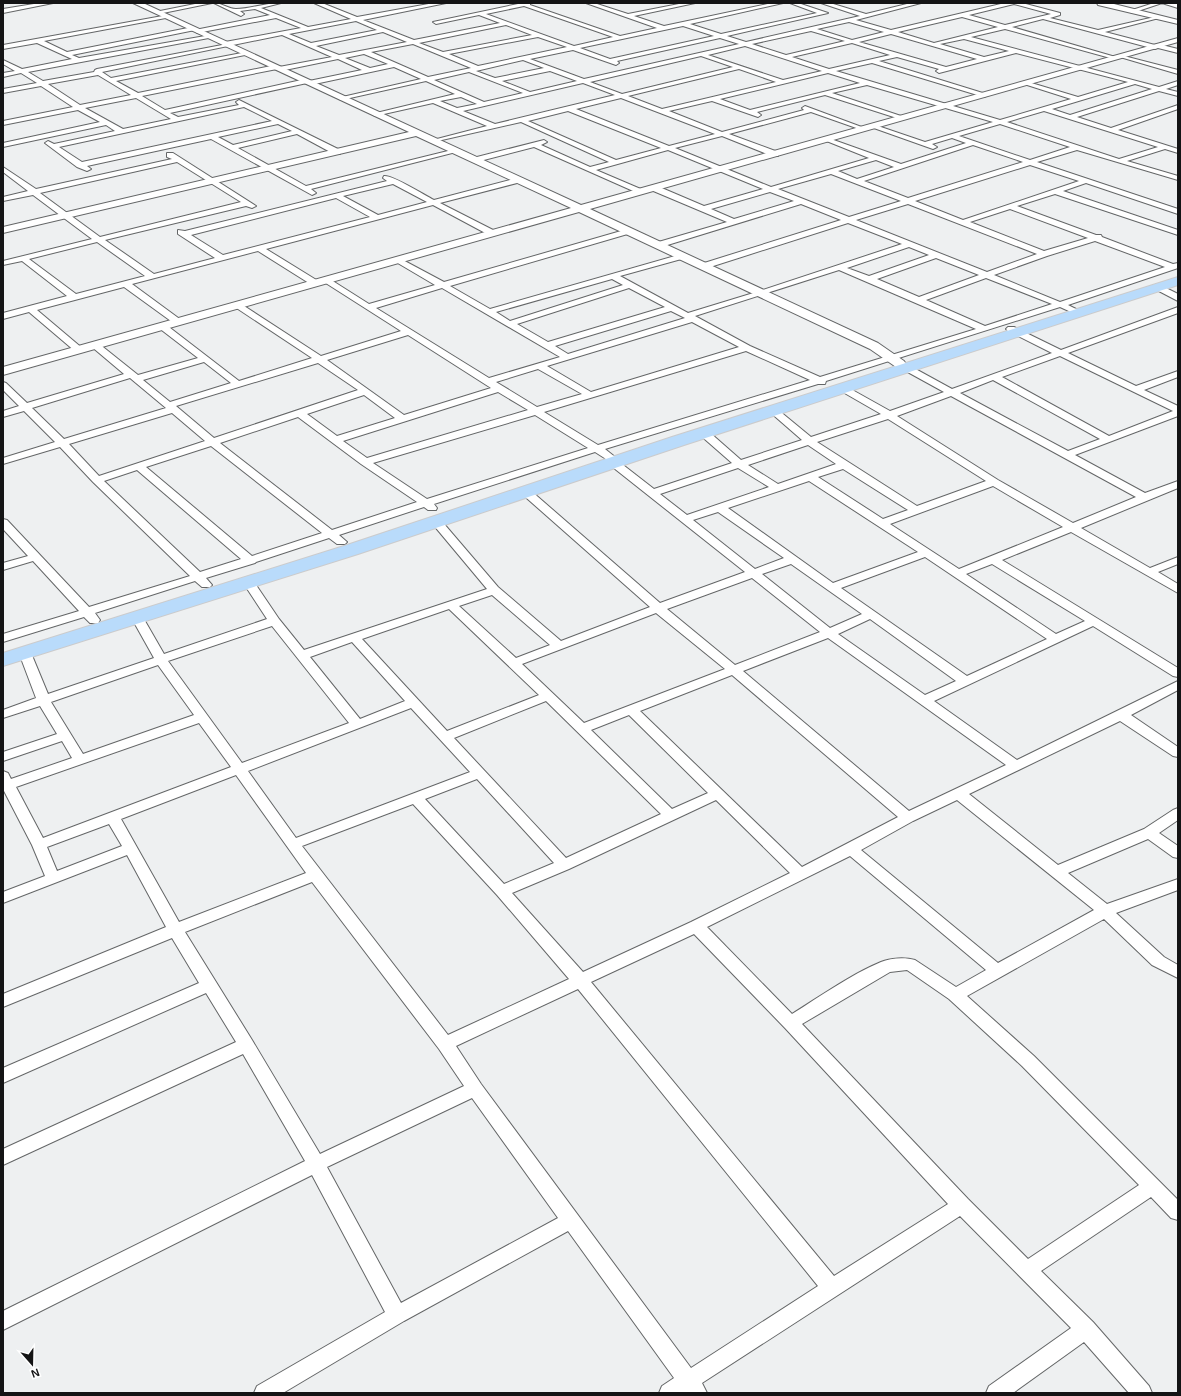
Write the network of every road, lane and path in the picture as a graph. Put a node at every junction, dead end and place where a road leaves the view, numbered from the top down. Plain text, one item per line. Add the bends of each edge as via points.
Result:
1 (50, 3) edge
2 (209, 3) edge
3 (217, 3) edge
4 (278, 3) edge
5 (317, 3) edge
6 (443, 3) edge
7 (534, 3) edge
8 (604, 3) edge
9 (692, 3) edge
10 (755, 3) edge
11 (780, 3) edge
12 (793, 3) edge
13 (824, 3) edge
14 (918, 3) edge
15 (1012, 3) edge
16 (1016, 3) edge
17 (1100, 3) edge
18 (1160, 3) edge
19 (1165, 3) edge
20 (522, 4) edge
21 (592, 4) edge
22 (908, 4) edge
23 (394, 6) dead end
24 (766, 6) junction
25 (1178, 6) edge
26 (149, 7) edge
27 (255, 7) junction
28 (405, 10) junction
29 (3, 11) edge
30 (233, 11) junction
31 (1132, 11) junction
32 (481, 14) junction
33 (1058, 14) junction
34 (831, 15) junction
35 (961, 15) junction
36 (276, 16) junction
37 (628, 16) junction
38 (868, 16) junction
39 (1066, 16) dead end
40 (168, 17) junction
41 (1157, 17) junction
42 (1043, 18) junction
43 (357, 19) junction
44 (254, 20) junction
45 (849, 20) junction
46 (784, 22) junction
47 (1178, 22) edge
48 (507, 23) junction
49 (683, 24) junction
50 (1101, 24) dead end
51 (1116, 27) junction
52 (306, 28) junction
53 (663, 28) junction
54 (1005, 28) junction
55 (195, 30) junction
56 (384, 30) junction
57 (812, 30) junction
58 (462, 32) junction
59 (890, 32) junction
60 (1099, 32) junction
61 (282, 33) junction
62 (539, 35) junction
63 (719, 36) junction
64 (211, 37) junction
65 (964, 37) junction
66 (620, 38) junction
67 (1178, 40) edge
68 (39, 41) junction
69 (853, 41) junction
70 (412, 42) junction
71 (745, 44) junction
72 (935, 44) junction
73 (227, 45) junction
74 (311, 45) junction
75 (1156, 46) junction
76 (3, 47) edge
77 (573, 47) junction
78 (1015, 51) junction
79 (1178, 51) edge
80 (365, 52) junction
81 (67, 54) junction
82 (247, 54) junction
83 (442, 54) junction
84 (701, 54) junction
85 (896, 55) junction
86 (338, 57) junction
87 (787, 57) junction
88 (1119, 57) junction
89 (522, 58) junction
90 (984, 59) junction
91 (78, 60) junction
92 (609, 61) junction
93 (872, 61) junction
94 (4, 64) edge
95 (394, 65) junction
96 (740, 67) junction
97 (278, 68) junction
98 (477, 68) junction
99 (1081, 68) junction
100 (550, 69) junction
101 (368, 70) junction
102 (469, 70) junction
103 (633, 70) junction
104 (946, 70) junction
105 (22, 71) junction
106 (828, 71) junction
107 (1178, 72) edge
108 (98, 73) junction
109 (3, 75) edge
110 (922, 76) junction
111 (110, 80) junction
112 (425, 80) junction
113 (495, 80) junction
114 (583, 81) junction
115 (308, 82) junction
116 (783, 82) junction
117 (866, 82) junction
118 (1136, 82) junction
119 (1026, 83) junction
120 (1178, 83) edge
121 (42, 84) junction
122 (1160, 89) junction
123 (3, 91) edge
124 (528, 93) junction
125 (826, 93) junction
126 (460, 94) junction
127 (1178, 94) edge
128 (984, 95) junction
129 (137, 96) junction
130 (623, 96) junction
131 (231, 98) junction
132 (341, 98) junction
133 (713, 99) junction
134 (1077, 99) junction
135 (434, 100) junction
136 (788, 103) junction
137 (483, 104) junction
138 (246, 105) junction
139 (945, 106) junction
140 (78, 107) junction
141 (570, 109) junction
142 (1045, 109) junction
143 (458, 110) junction
144 (812, 110) junction
145 (1176, 110) edge
146 (662, 111) junction
147 (164, 112) junction
148 (750, 112) junction
149 (3, 114) edge
150 (375, 114) junction
151 (1069, 117) junction
152 (902, 118) junction
153 (178, 120) junction
154 (521, 120) junction
155 (773, 120) junction
156 (14, 121) junction
157 (279, 122) junction
158 (1000, 122) junction
159 (3, 123) edge
160 (106, 124) junction
161 (495, 127) junction
162 (869, 127) junction
163 (1110, 130) junction
164 (121, 131) junction
165 (298, 132) junction
166 (417, 133) junction
167 (722, 134) junction
168 (211, 136) junction
169 (952, 136) junction
170 (40, 137) junction
171 (561, 138) junction
172 (826, 139) junction
173 (435, 141) junction
174 (1178, 142) edge
175 (974, 143) junction
176 (925, 144) junction
177 (3, 145) edge
178 (536, 145) junction
179 (53, 146) junction
180 (1078, 147) junction
181 (1164, 147) junction
182 (159, 148) junction
183 (231, 148) junction
184 (670, 148) junction
185 (456, 151) junction
186 (1178, 151) edge
187 (337, 152) junction
188 (946, 152) junction
189 (775, 154) junction
190 (876, 158) junction
191 (178, 160) junction
192 (476, 160) junction
193 (1118, 161) junction
194 (1030, 162) junction
195 (617, 163) junction
196 (80, 164) junction
197 (900, 167) junction
198 (268, 168) junction
199 (3, 169) edge
200 (590, 169) junction
201 (722, 169) junction
202 (374, 171) junction
203 (831, 171) junction
204 (98, 177) junction
205 (1178, 178) edge
206 (518, 180) junction
207 (395, 181) junction
208 (857, 181) junction
209 (1086, 181) junction
210 (211, 182) junction
211 (654, 188) junction
212 (304, 189) junction
213 (773, 189) junction
214 (1056, 191) junction
215 (34, 192) junction
216 (640, 192) junction
217 (337, 196) junction
218 (3, 199) edge
219 (322, 199) junction
220 (803, 201) junction
221 (909, 201) junction
222 (435, 202) junction
223 (248, 203) junction
224 (1012, 207) junction
225 (580, 208) junction
226 (702, 209) junction
227 (266, 214) junction
228 (66, 215) junction
229 (1173, 215) edge
230 (377, 217) junction
231 (848, 220) junction
232 (734, 222) junction
233 (963, 222) junction
234 (167, 223) junction
235 (1150, 223) junction
236 (3, 230) edge
237 (628, 231) junction
238 (1178, 233) edge
239 (184, 234) junction
240 (492, 234) junction
241 (1098, 237) junction
242 (99, 240) junction
243 (910, 244) junction
244 (658, 245) junction
245 (259, 248) junction
246 (1044, 254) junction
247 (936, 255) junction
248 (682, 256) junction
249 (23, 258) junction
250 (221, 258) junction
251 (399, 260) junction
252 (3, 263) edge
253 (704, 266) junction
254 (840, 268) junction
255 (1177, 271) edge
256 (987, 275) junction
257 (613, 276) junction
258 (153, 277) junction
259 (869, 279) junction
260 (320, 282) junction
261 (126, 284) junction
262 (444, 285) junction
263 (630, 285) junction
264 (1158, 287) junction
265 (763, 293) junction
266 (75, 298) junction
267 (1178, 298) edge
268 (919, 300) junction
269 (238, 305) junction
270 (368, 307) junction
271 (1068, 307) junction
272 (672, 308) junction
273 (31, 309) junction
274 (1178, 310) edge
275 (488, 312) junction
276 (3, 316) edge
277 (689, 318) junction
278 (178, 322) junction
279 (509, 324) junction
280 (162, 326) junction
281 (985, 329) junction
282 (599, 330) junction
283 (1014, 330) junction
284 (410, 332) junction
285 (619, 342) junction
286 (95, 345) junction
287 (548, 345) junction
288 (747, 348) junction
289 (79, 350) junction
290 (1059, 353) junction
291 (567, 357) junction
292 (205, 359) junction
293 (320, 359) junction
294 (899, 364) junction
295 (538, 365) junction
296 (3, 371) edge
297 (1178, 374) edge
298 (134, 377) junction
299 (994, 377) junction
300 (489, 381) junction
301 (238, 384) junction
302 (3, 385) edge
303 (831, 385) junction
304 (500, 388) junction
305 (1137, 389) junction
306 (366, 391) junction
307 (952, 392) junction
308 (588, 394) junction
309 (26, 407) junction
310 (172, 407) junction
311 (536, 410) junction
312 (1178, 410) edge
313 (774, 411) junction
314 (299, 413) junction
315 (1178, 413) edge
316 (3, 414) edge
317 (888, 415) junction
318 (402, 418) junction
319 (704, 433) junction
320 (1108, 439) junction
321 (335, 440) junction
322 (212, 441) junction
323 (809, 441) junction
324 (62, 443) junction
325 (1067, 455) junction
326 (607, 456) junction
327 (3, 461) edge
328 (365, 462) junction
329 (739, 464) junction
330 (844, 465) junction
331 (138, 467) junction
332 (809, 476) junction
333 (97, 480) junction
334 (994, 482) junction
335 (1173, 486) edge
336 (776, 487) junction
337 (526, 492) junction
338 (652, 493) junction
339 (1178, 494) edge
340 (1144, 497) junction
341 (720, 508) junction
342 (917, 511) junction
343 (433, 512) junction
344 (686, 519) junction
345 (882, 523) junction
346 (4, 525) edge
347 (1072, 528) junction
348 (336, 538) junction
349 (926, 553) junction
350 (35, 557) junction
351 (793, 559) junction
352 (992, 559) junction
353 (1178, 560) edge
354 (251, 561) junction
355 (3, 567) edge
356 (1149, 572) junction
357 (753, 574) junction
358 (957, 574) junction
359 (202, 581) junction
360 (248, 581) junction
361 (832, 588) junction
362 (1178, 589) edge
363 (494, 590) junction
364 (451, 605) junction
365 (658, 608) junction
366 (870, 615) junction
367 (91, 616) junction
368 (137, 617) junction
369 (274, 621) junction
370 (1092, 622) junction
371 (829, 632) junction
372 (354, 637) junction
373 (3, 638) edge
374 (1055, 639) junction
375 (558, 645) junction
376 (3, 650) edge
377 (25, 653) junction
378 (303, 656) junction
379 (3, 660) edge
380 (161, 660) junction
381 (514, 663) junction
382 (734, 670) junction
383 (1178, 673) edge
384 (965, 681) junction
385 (1178, 685) edge
386 (548, 696) junction
387 (44, 701) junction
388 (924, 701) junction
389 (413, 703) junction
390 (630, 709) junction
391 (3, 714) edge
392 (1121, 715) junction
393 (202, 716) junction
394 (358, 724) junction
395 (581, 729) junction
396 (64, 736) junction
397 (446, 736) junction
398 (1178, 754) edge
399 (3, 757) edge
400 (80, 760) junction
401 (1016, 766) junction
402 (240, 769) junction
403 (480, 773) junction
404 (5, 781) edge
405 (958, 793) junction
406 (717, 794) junction
407 (416, 798) junction
408 (1178, 813) edge
409 (670, 815) junction
410 (113, 817) junction
411 (908, 818) junction
412 (1149, 833) junction
413 (294, 844) junction
414 (39, 845) junction
415 (131, 848) junction
416 (851, 849) junction
417 (1178, 853) edge
418 (564, 866) junction
419 (1056, 872) junction
420 (315, 874) junction
421 (800, 874) junction
422 (53, 878) junction
423 (1178, 884) edge
424 (502, 891) junction
425 (3, 898) edge
426 (1105, 911) junction
427 (696, 926) junction
428 (175, 930) junction
429 (996, 971) junction
430 (1178, 972) edge
431 (580, 980) junction
432 (209, 986) junction
433 (955, 995) junction
434 (3, 1002) edge
435 (791, 1023) junction
436 (445, 1044) junction
437 (246, 1045) junction
438 (3, 1076) edge
439 (475, 1089) junction
440 (3, 1157) edge
441 (316, 1164) junction
442 (1152, 1186) junction
443 (961, 1205) junction
444 (1178, 1212) edge
445 (571, 1220) junction
446 (1026, 1270) junction
447 (832, 1289) junction
448 (397, 1315) junction
449 (3, 1322) edge
450 (1086, 1329) junction
451 (692, 1387) edge
452 (264, 1393) edge
453 (669, 1393) edge
454 (996, 1393) edge
455 (1142, 1393) edge

1 - 29 street
2 - 26 street
3 - 30 street
4 - 27 street
5 - 43 street
6 - 28 street
7 - 20 street
8 - 21 street
9 - 37 street
10 - 24 street
11 - 24 street
12 - 34 street
13 - 38 street
14 - 22 street
15 - 35 street
16 - 33 street
17 - 31 street
18 - 31 street
19 - 25 street
20 - 32 street
20 - 66 street
21 - 37 street
22 - 38 street
23 - 28 street
24 - 49 street
26 - 40 street
27 - 30 street
27 - 36 street
28 - 43 street
30 - 44 street
31 - 41 street
32 - 48 street
32 - 58 street via 436,22
33 - 39 street
33 - 42 street
34 - 45 street
34 - 46 street
35 - 54 street
35 - 59 street
36 - 44 street
36 - 52 street
37 - 53 street
38 - 45 street
40 - 55 street
40 - 68 street
41 - 47 street
41 - 51 street
42 - 54 street
42 - 60 street
43 - 52 street
43 - 56 street
44 - 55 street
45 - 57 street
45 - 59 street
46 - 57 street
46 - 63 street
48 - 58 street
48 - 62 street
49 - 53 street
49 - 63 street
50 - 51 street
51 - 60 street
52 - 61 street
53 - 66 street
54 - 65 street
54 - 88 street
55 - 64 street
55 - 81 street
56 - 70 street
56 - 74 street
57 - 69 street
57 - 71 street
58 - 70 street
59 - 69 street
59 - 72 street
60 - 75 street
61 - 73 street
61 - 74 street
62 - 77 street
62 - 83 street
63 - 71 street
63 - 92 street
64 - 73 street
64 - 91 street
65 - 72 street
65 - 78 street
66 - 77 street
67 - 75 street
68 - 76 street
68 - 81 street
69 - 85 street
69 - 87 street
70 - 80 street
70 - 83 street
71 - 84 street
71 - 87 street
72 - 90 street
73 - 82 street
73 - 108 street via 101,69
74 - 86 street
75 - 79 street
75 - 88 street
77 - 89 street
77 - 92 street
78 - 90 street
78 - 99 street
80 - 86 street
80 - 95 street
81 - 91 street
82 - 97 street
82 - 111 street
83 - 98 street
84 - 96 street
84 - 103 street
85 - 93 street
85 - 104 street
86 - 97 street
86 - 101 street
87 - 106 street
88 - 99 street
88 - 107 street
89 - 98 street
89 - 100 street
90 - 104 street
91 - 105 street
92 - 103 street
93 - 106 street
93 - 110 street
94 - 105 street
95 - 101 street
95 - 112 street
96 - 116 street
96 - 130 street
97 - 115 street
97 - 129 street
98 - 102 street
99 - 118 street
99 - 119 street
100 - 113 street
100 - 114 street
101 - 115 street
102 - 112 street
102 - 113 street
103 - 114 street
104 - 110 street
105 - 109 street
105 - 121 street
106 - 116 street
106 - 117 street
108 - 111 street
108 - 121 street
110 - 128 street
111 - 129 street
112 - 126 street
112 - 132 street
113 - 124 street
114 - 124 street
114 - 130 street
115 - 131 street
115 - 132 street
116 - 133 street
117 - 125 street
117 - 139 street
118 - 122 street
118 - 134 street
119 - 128 street
119 - 134 street
120 - 122 street
121 - 123 street
121 - 140 street
122 - 127 street
122 - 151 street
124 - 137 street
125 - 136 street
125 - 152 street
126 - 135 street
126 - 137 street
128 - 139 street
129 - 140 street
129 - 147 street
130 - 141 street
130 - 146 street
131 - 138 street
131 - 147 street
132 - 150 street
133 - 146 street
133 - 148 street
134 - 142 street
135 - 143 street
135 - 150 street
136 - 144 street
136 - 148 street
137 - 143 street
138 - 153 street
138 - 157 street
139 - 152 street
139 - 158 street
140 - 156 street
140 - 160 street
141 - 154 street
141 - 184 street
142 - 151 street
142 - 158 street
143 - 161 street
144 - 155 street
144 - 162 street
145 - 163 street
146 - 167 street
147 - 153 street
148 - 155 street
149 - 156 street
150 - 166 street
151 - 163 street
152 - 162 street
153 - 164 street
154 - 161 street
154 - 171 street
155 - 167 street
156 - 159 street
157 - 165 street
157 - 168 street
158 - 169 street
158 - 180 street
160 - 164 street
160 - 170 street
161 - 173 street
162 - 172 street
162 - 176 street
163 - 181 street
164 - 179 street
165 - 183 street
165 - 187 street
166 - 173 street
166 - 187 street
167 - 184 street
167 - 189 street
168 - 182 street
168 - 183 street
169 - 175 street
169 - 176 street
170 - 177 street
170 - 179 street
171 - 178 street
171 - 195 street
172 - 189 street
172 - 190 street
173 - 185 street
174 - 181 street
175 - 188 street
175 - 194 street
176 - 188 street
178 - 192 street
178 - 200 street
179 - 196 street
180 - 193 street
180 - 194 street
181 - 186 street
181 - 193 street
182 - 191 street
182 - 196 street
183 - 198 street
184 - 195 street
184 - 201 street
185 - 192 street
185 - 202 street
187 - 198 street
188 - 197 street
189 - 201 street
190 - 197 street
190 - 203 street
191 - 204 street
191 - 210 street
192 - 206 street
193 - 205 street
194 - 209 street
194 - 221 street
195 - 200 street
196 - 204 street
197 - 208 street
198 - 210 street
198 - 212 street
199 - 215 street
200 - 216 street
201 - 211 street
201 - 213 street
202 - 207 street
202 - 212 street
203 - 208 street
203 - 213 street
204 - 215 street
206 - 222 street
206 - 225 street
207 - 217 street
207 - 222 street
208 - 221 street
209 - 214 street
209 - 229 street
210 - 223 street
210 - 228 street
211 - 216 street
211 - 226 street
212 - 219 street
213 - 220 street
213 - 226 street
214 - 224 street
214 - 235 street
215 - 218 street
215 - 228 street
216 - 225 street
217 - 219 street
217 - 230 street
219 - 227 street
220 - 231 street
220 - 232 street
221 - 231 street
221 - 233 street
222 - 230 street
222 - 240 street
223 - 227 street
223 - 234 street
224 - 233 street
224 - 241 street
225 - 237 street
225 - 240 street
226 - 232 street
227 - 239 street
228 - 236 street
228 - 242 street
229 - 235 street
230 - 245 street
231 - 243 street
231 - 253 street
232 - 244 street
233 - 246 street
234 - 239 street
234 - 242 street
235 - 238 street
237 - 244 street
237 - 262 street
239 - 250 street
240 - 251 street
241 - 246 street
241 - 255 street
242 - 249 street
242 - 258 street
243 - 247 street
243 - 254 street
244 - 248 street
245 - 250 street
245 - 260 street
246 - 256 street
247 - 256 street
247 - 259 street
248 - 253 street
248 - 257 street
249 - 252 street
249 - 266 street
250 - 258 street
251 - 260 street
251 - 262 street
253 - 265 street
254 - 259 street
254 - 265 street
255 - 264 main road
255 - 271 main road
256 - 268 street
256 - 271 street
257 - 263 street
257 - 275 street
258 - 261 street
259 - 268 street
260 - 269 street
260 - 270 street
261 - 266 street
261 - 278 street
262 - 270 street
262 - 275 street
263 - 272 street
263 - 279 street
264 - 267 street
264 - 283 main road
265 - 277 street
265 - 294 street via 874,346
266 - 273 street
268 - 281 street
269 - 278 street
269 - 293 street
270 - 284 street
271 - 281 street
271 - 283 main road
272 - 277 street
272 - 282 street
273 - 276 street
273 - 289 street
274 - 290 street
275 - 279 street
277 - 285 street
277 - 288 street
278 - 280 street
279 - 287 street
280 - 286 street
280 - 292 street
281 - 294 street
282 - 285 street
282 - 287 street
283 - 290 street
283 - 294 main road
284 - 293 street
284 - 300 street
285 - 291 street
286 - 289 street
286 - 298 street
287 - 291 street
288 - 303 street
288 - 308 street
289 - 296 street
290 - 299 street
290 - 305 street
291 - 295 street
292 - 298 street
292 - 301 street
293 - 301 street
293 - 306 street
294 - 303 main road
294 - 303 street
294 - 307 street
295 - 300 street
295 - 308 street
297 - 305 street
298 - 309 street
298 - 310 street
299 - 307 street
299 - 320 street
300 - 304 street
301 - 310 street
302 - 309 street
303 - 313 main road
303 - 317 street
303 - 326 main road
304 - 311 street
304 - 318 street
305 - 312 street
306 - 314 street
306 - 318 street
307 - 317 street
307 - 325 street
308 - 311 street
309 - 316 street
309 - 324 street
310 - 322 street
310 - 324 street
311 - 326 street
311 - 328 street
313 - 319 main road
313 - 323 street
314 - 321 street
314 - 322 street
315 - 320 street
317 - 323 street
317 - 334 street
318 - 321 street
319 - 326 main road
319 - 329 street
320 - 325 street
321 - 328 street
322 - 331 street
322 - 348 street
323 - 329 street
323 - 330 street
324 - 327 street
324 - 333 street
325 - 340 street
326 - 337 main road
326 - 338 street
326 - 343 main road
328 - 343 street
329 - 336 street
329 - 338 street
330 - 332 street
330 - 342 street
331 - 333 street
331 - 354 street
332 - 336 street
332 - 345 street
333 - 359 street
334 - 342 street
334 - 347 street
335 - 339 street
335 - 340 street
336 - 341 street
337 - 343 main road
337 - 365 street
338 - 344 street
340 - 347 street
341 - 344 street
341 - 351 street
342 - 345 street
343 - 348 main road
343 - 360 main road via 351,550
343 - 363 street
344 - 357 street
345 - 349 street
346 - 350 street
347 - 352 street
347 - 356 street
348 - 354 street
348 - 359 main road
349 - 358 street
349 - 361 street
350 - 355 street
350 - 367 street
351 - 357 street
351 - 361 street
352 - 358 street
352 - 370 street
353 - 356 street
354 - 359 street
356 - 362 street
357 - 365 street
357 - 371 street
358 - 374 street
359 - 367 main road
360 - 368 main road
360 - 369 street
361 - 366 street
363 - 364 street
363 - 375 street
364 - 372 street
364 - 381 street
365 - 375 street
365 - 382 street
366 - 371 street
366 - 384 street
367 - 373 street
367 - 376 main road
368 - 377 main road
368 - 380 street
369 - 378 street
369 - 380 street
370 - 374 street
370 - 383 street
371 - 382 street
371 - 388 street
372 - 378 street
372 - 389 street
374 - 384 street
375 - 381 street
377 - 379 main road
377 - 387 street
378 - 394 street
380 - 387 street
380 - 393 street
381 - 386 street
382 - 390 street
382 - 411 street
384 - 388 street
385 - 392 street
386 - 395 street
386 - 397 street
387 - 391 street
387 - 396 street
388 - 401 street
389 - 394 street
389 - 397 street
390 - 395 street
390 - 406 street
392 - 398 street
392 - 401 street
393 - 400 street
393 - 402 street
394 - 402 street
395 - 409 street
396 - 399 street
396 - 400 street
397 - 403 street
400 - 404 street
401 - 405 street
402 - 410 street
402 - 413 street
403 - 407 street
403 - 418 street
404 - 414 street
405 - 411 street
405 - 419 street
406 - 409 street
406 - 421 street
407 - 413 street
407 - 424 street
408 - 412 street
409 - 418 street
410 - 414 street
410 - 415 street
411 - 416 street
412 - 417 street
412 - 419 street
413 - 420 street
414 - 422 street
415 - 422 street
415 - 428 street
416 - 421 street
416 - 429 street
418 - 424 street
419 - 426 street
420 - 428 street
420 - 436 street
421 - 427 street
422 - 425 street
423 - 426 street
424 - 431 street
426 - 429 street
426 - 430 street via 1158,961
427 - 431 street
427 - 435 street
428 - 432 street
428 - 434 street
429 - 433 street
431 - 436 street
431 - 447 street
432 - 437 street
432 - 438 street
433 - 435 street via 909,964 898,964 888,966 862,980
433 - 442 street via 1028,1061
435 - 443 street
436 - 439 street
437 - 440 street
437 - 441 street
439 - 441 street
439 - 445 street
441 - 448 street
441 - 449 street
442 - 444 street
442 - 446 street
443 - 446 street
443 - 447 street
445 - 448 street
445 - 451 street
446 - 450 street
447 - 451 street
448 - 452 street
450 - 454 street
450 - 455 street
451 - 453 street

